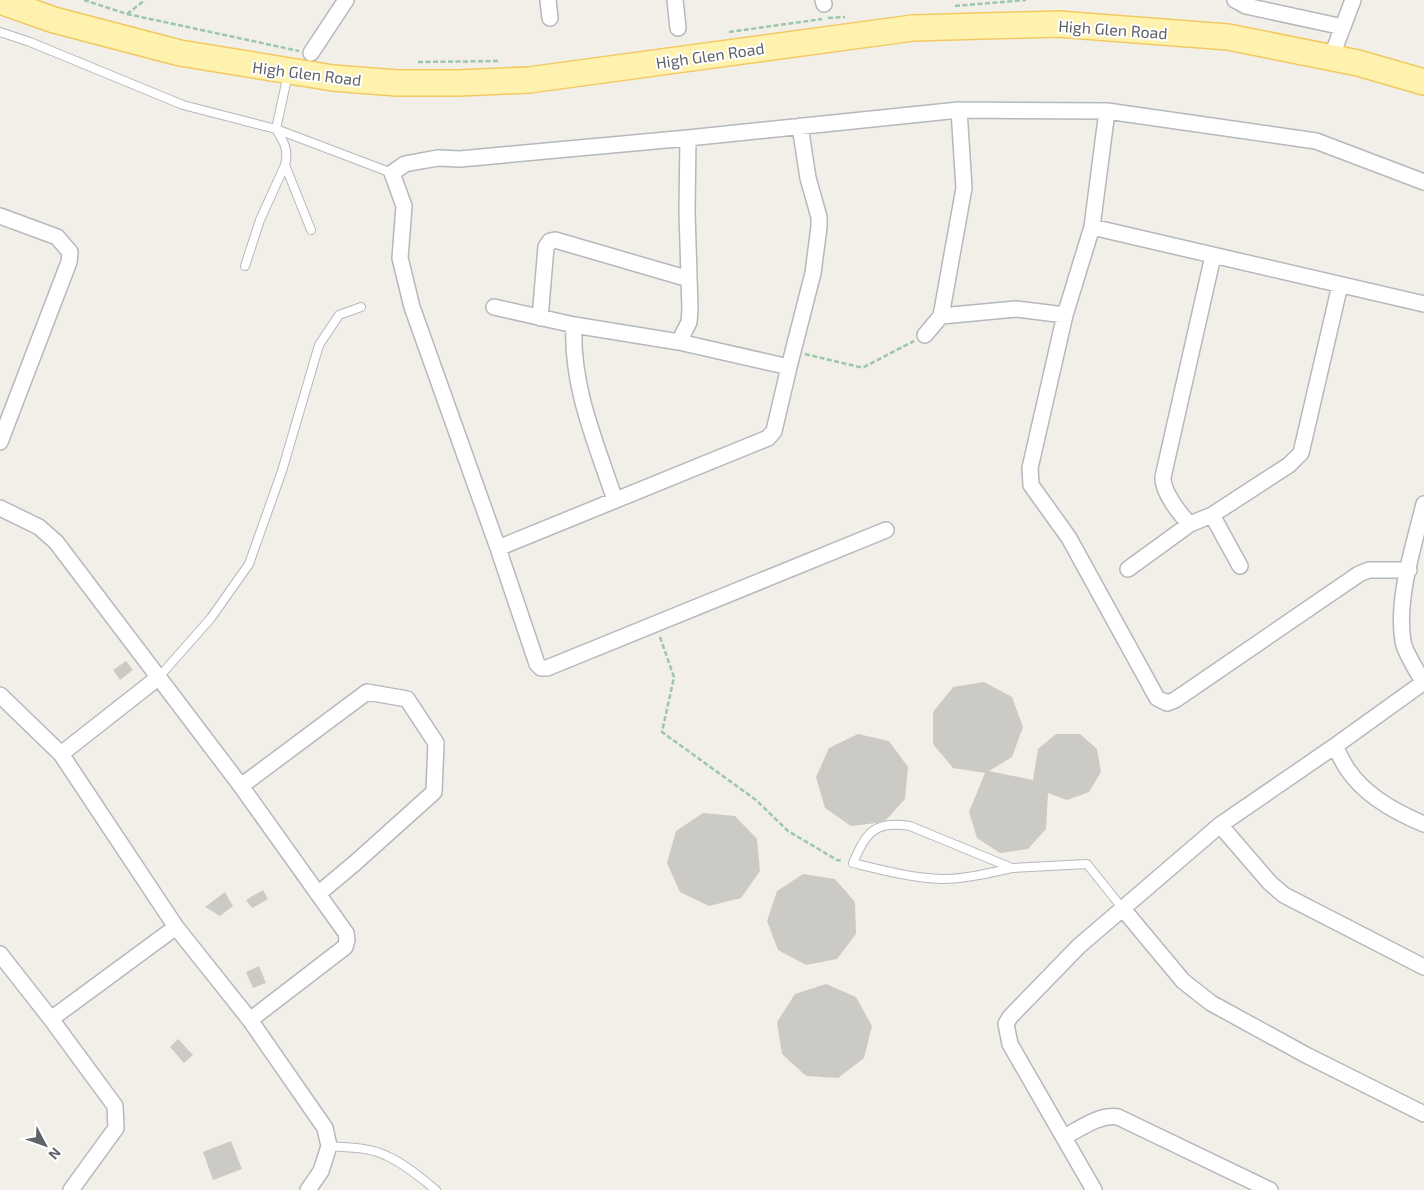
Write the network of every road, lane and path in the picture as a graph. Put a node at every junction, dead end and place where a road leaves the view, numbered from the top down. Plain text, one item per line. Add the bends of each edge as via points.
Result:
1 (84, 0) edge
2 (145, 0) edge
3 (346, 0) edge
4 (548, 0) edge
5 (675, 0) edge
6 (1026, 0) edge
7 (1235, 0) edge
8 (1353, 0) edge
9 (0, 1) edge
10 (947, 7) dead end
11 (127, 14) junction
12 (848, 16) dead end
13 (550, 18) dead end
14 (678, 28) dead end
15 (1343, 28) junction
16 (0, 32) edge
17 (723, 33) dead end
18 (310, 53) joint
19 (1331, 58) junction
20 (504, 61) dead end
21 (418, 62) dead end
22 (288, 72) junction
23 (1424, 82) edge
24 (959, 110) junction
25 (1107, 111) junction
26 (800, 126) junction
27 (276, 129) junction
28 (688, 138) junction
29 (285, 165) junction
30 (392, 173) junction
31 (1424, 182) edge
32 (0, 216) edge
33 (1092, 227) junction
34 (311, 230) dead end
35 (1213, 256) junction
36 (245, 266) dead end
37 (689, 279) junction
38 (1340, 285) junction
39 (1424, 304) edge
40 (494, 307) dead end
41 (361, 308) dead end
42 (1065, 315) junction
43 (941, 316) junction
44 (540, 318) junction
45 (574, 325) junction
46 (925, 336) joint
47 (679, 342) junction
48 (792, 350) junction
49 (789, 367) junction
50 (0, 442) edge
51 (615, 500) junction
52 (1424, 504) edge
53 (0, 508) edge
54 (1212, 515) junction
55 (1190, 524) junction
56 (886, 530) dead end
57 (498, 548) junction
58 (1240, 566) dead end
59 (1128, 569) dead end
60 (1409, 570) junction
61 (656, 623) junction
62 (160, 677) junction
63 (1424, 683) edge
64 (0, 695) edge
65 (1335, 746) junction
66 (61, 754) junction
67 (241, 786) junction
68 (1424, 824) edge
69 (1220, 825) junction
70 (853, 863) junction
71 (1012, 868) junction
72 (318, 894) junction
73 (1123, 909) junction
74 (176, 927) junction
75 (0, 954) edge
76 (1424, 967) edge
77 (50, 1019) junction
78 (250, 1020) junction
79 (1424, 1114) edge
80 (1064, 1137) junction
81 (329, 1146) junction
82 (71, 1190) edge
83 (308, 1190) edge
84 (436, 1190) edge
85 (1094, 1190) edge
86 (1270, 1190) edge

1 - 11 path
2 - 11 path
3 - 18 street
4 - 13 street
5 - 14 street
6 - 10 path
7 - 15 street via 1246,6
8 - 15 street
9 - 22 main road, High Glen Road via 54,20 180,53
11 - 18 path
12 - 17 path
15 - 19 street
16 - 27 lane via 183,105
19 - 22 main road, High Glen Road via 1228,37 1058,24 914,28 529,80 397,83
19 - 23 main road, High Glen Road
20 - 21 path
22 - 27 lane
24 - 25 street
24 - 26 street
24 - 43 street via 964,188
25 - 31 street via 1316,141
25 - 33 street
26 - 28 street
26 - 48 street via 820,226 813,273
27 - 29 lane via 286,145 288,156
27 - 30 lane
28 - 30 street via 460,159 438,158 405,164
28 - 37 street
29 - 34 lane
29 - 36 lane via 260,220
30 - 57 street via 404,206 400,258 412,307
32 - 50 street via 57,237 70,252 69,262
33 - 35 street
33 - 42 street
35 - 38 street
35 - 55 street via 1162,483
37 - 44 street via 550,241 546,248
37 - 47 street via 689,322
38 - 39 street
38 - 54 street via 1301,453 1289,465
40 - 44 street
41 - 62 lane via 339,316 319,345 282,471 249,564 211,618
42 - 43 street via 1016,309
42 - 60 street via 1030,468 1031,484 1069,538 1160,700 1167,703 1175,700 1359,574 1369,570
43 - 46 street
44 - 45 street
45 - 47 street
45 - 51 street via 573,347 581,397
46 - 48 path via 864,367
47 - 49 street
48 - 49 street
49 - 51 street via 774,431 768,438
51 - 57 street
52 - 60 street
53 - 62 street via 39,527 56,542
54 - 55 street
54 - 58 street
55 - 59 street
56 - 61 street
57 - 61 street via 541,668
60 - 63 street via 1402,611 1403,643
61 - 70 path via 674,677 662,732 756,800 788,831 837,860
62 - 66 street
62 - 67 street
63 - 65 street
64 - 66 street
65 - 68 street via 1357,781 1392,808
65 - 69 street
66 - 74 street
67 - 72 street
67 - 72 street via 367,692 407,699 436,743 434,792
69 - 73 street
69 - 76 street via 1284,895
70 - 71 lane via 914,877 943,879
70 - 71 lane via 864,839 875,829 894,823 918,829
71 - 73 lane via 1087,864
72 - 78 street via 346,933 347,944
73 - 79 street via 1183,980 1211,1003
73 - 80 street via 1079,946 1014,1011 1006,1024 1010,1044
74 - 77 street
74 - 78 street
75 - 77 street
77 - 82 street via 115,1106 116,1128
78 - 81 street via 325,1128
80 - 85 street
80 - 86 street via 1103,1117 1118,1117
81 - 83 street via 321,1171
81 - 84 lane via 386,1155

